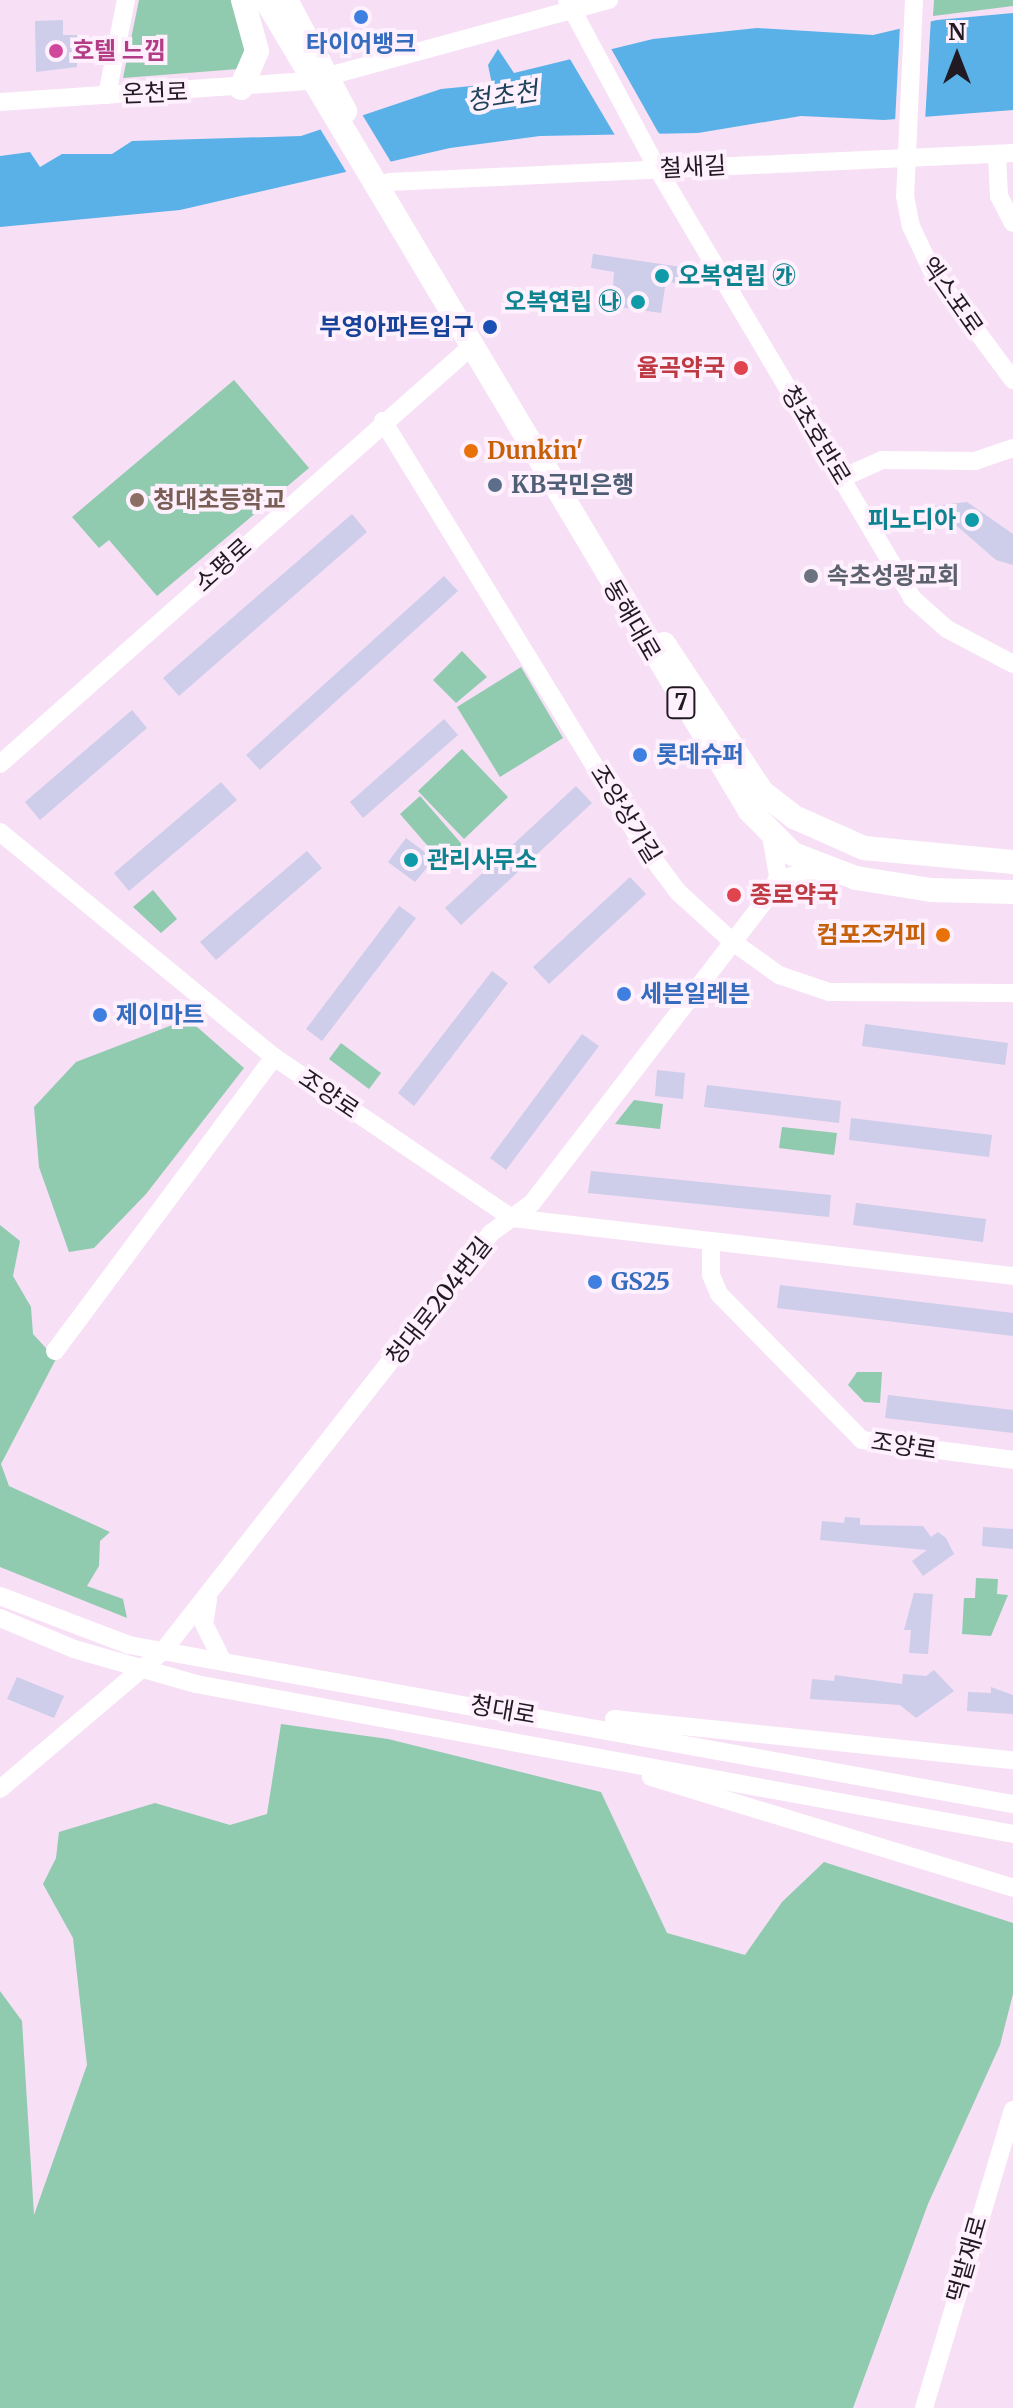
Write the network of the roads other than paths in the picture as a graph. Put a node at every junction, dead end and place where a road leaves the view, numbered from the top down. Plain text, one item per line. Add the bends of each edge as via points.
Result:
1 (126, 0) edge
2 (243, 0) edge
3 (266, 0) edge
4 (286, 0) edge
5 (609, 0) edge
6 (914, 0) edge
7 (568, 5) edge
8 (319, 79) junction
9 (241, 88) junction
10 (107, 95) junction
11 (0, 102) edge
12 (1005, 153) edge
13 (906, 157) junction
14 (657, 168) junction
15 (383, 180) junction
16 (1013, 223) edge
17 (478, 341) junction
18 (1013, 380) edge
19 (383, 421) junction
20 (1013, 448) edge
21 (842, 478) junction
22 (1013, 664) edge
23 (0, 764) edge
24 (0, 832) edge
25 (771, 835) junction
26 (1013, 862) edge
27 (836, 871) junction
28 (779, 882) junction
29 (1013, 892) edge
30 (733, 942) junction
31 (1013, 993) edge
32 (274, 1057) junction
33 (512, 1218) junction
34 (711, 1242) junction
35 (1013, 1276) edge
36 (55, 1351) dead end
37 (1013, 1460) edge
38 (0, 1596) edge
39 (208, 1600) junction
40 (0, 1618) edge
41 (163, 1651) junction
42 (223, 1662) junction
43 (142, 1669) junction
44 (479, 1705) junction
45 (477, 1735) junction
46 (1013, 1760) edge
47 (0, 1789) edge
48 (1013, 1804) edge
49 (1013, 1834) edge
50 (1013, 1888) edge
51 (1013, 2110) edge
52 (924, 2408) edge

1 - 10 street
2 - 9 main road via 257,51
3 - 8 main road, 7
4 - 8 main road, 7
5 - 7 street, 온천로
6 - 13 street, 엑스포로
7 - 8 street, 온천로
7 - 14 street, 청초호반로
8 - 9 street, 온천로
8 - 15 main road, 7
9 - 10 street, 온천로
10 - 11 street, 온천로
12 - 13 street, 철새길
12 - 16 street, 철새길 via 1000,203
13 - 14 street, 철새길
13 - 18 street, 엑스포로 via 905,196 915,240
14 - 15 street, 철새길
14 - 21 street, 청초호반로
15 - 17 main road, 동해대로 / 7
17 - 19 street, 소평로
17 - 25 main road, 동해대로 / 7 via 715,762
17 - 26 main road, 동해대로 / 7 via 663,643 762,792 829,837 864,848
19 - 23 street, 소평로
19 - 30 street, 조양상가길 via 652,858
20 - 21 street via 975,461 882,460
21 - 22 street, 청초호반로 via 912,598 947,629
24 - 32 street, 조양로
25 - 27 main road, 동해대로 / 7 via 793,854
25 - 28 street
27 - 28 main road
27 - 29 main road, 동해대로 / 7 via 893,887
28 - 30 street, 청대로204번길
30 - 31 street, 조양상가길 via 779,975 829,992
30 - 33 street, 청대로204번길 via 535,1200
32 - 33 street, 조양로
32 - 36 street
33 - 34 street, 조양로
33 - 39 street, 청대로204번길 via 491,1233
34 - 35 street, 조양로
34 - 37 street, 조양로 via 711,1275 719,1294 862,1440
38 - 41 street, 청대로 via 89,1633
39 - 41 street, 청대로204번길
39 - 42 street via 204,1624
40 - 43 street, 청대로
41 - 42 street, 청대로
41 - 43 street, 청대로204번길
42 - 44 street, 청대로
43 - 45 street, 청대로
43 - 47 street
44 - 46 street
44 - 48 street, 청대로
45 - 49 street, 청대로
45 - 50 street via 716,1793
51 - 52 street, 떡밭재로

